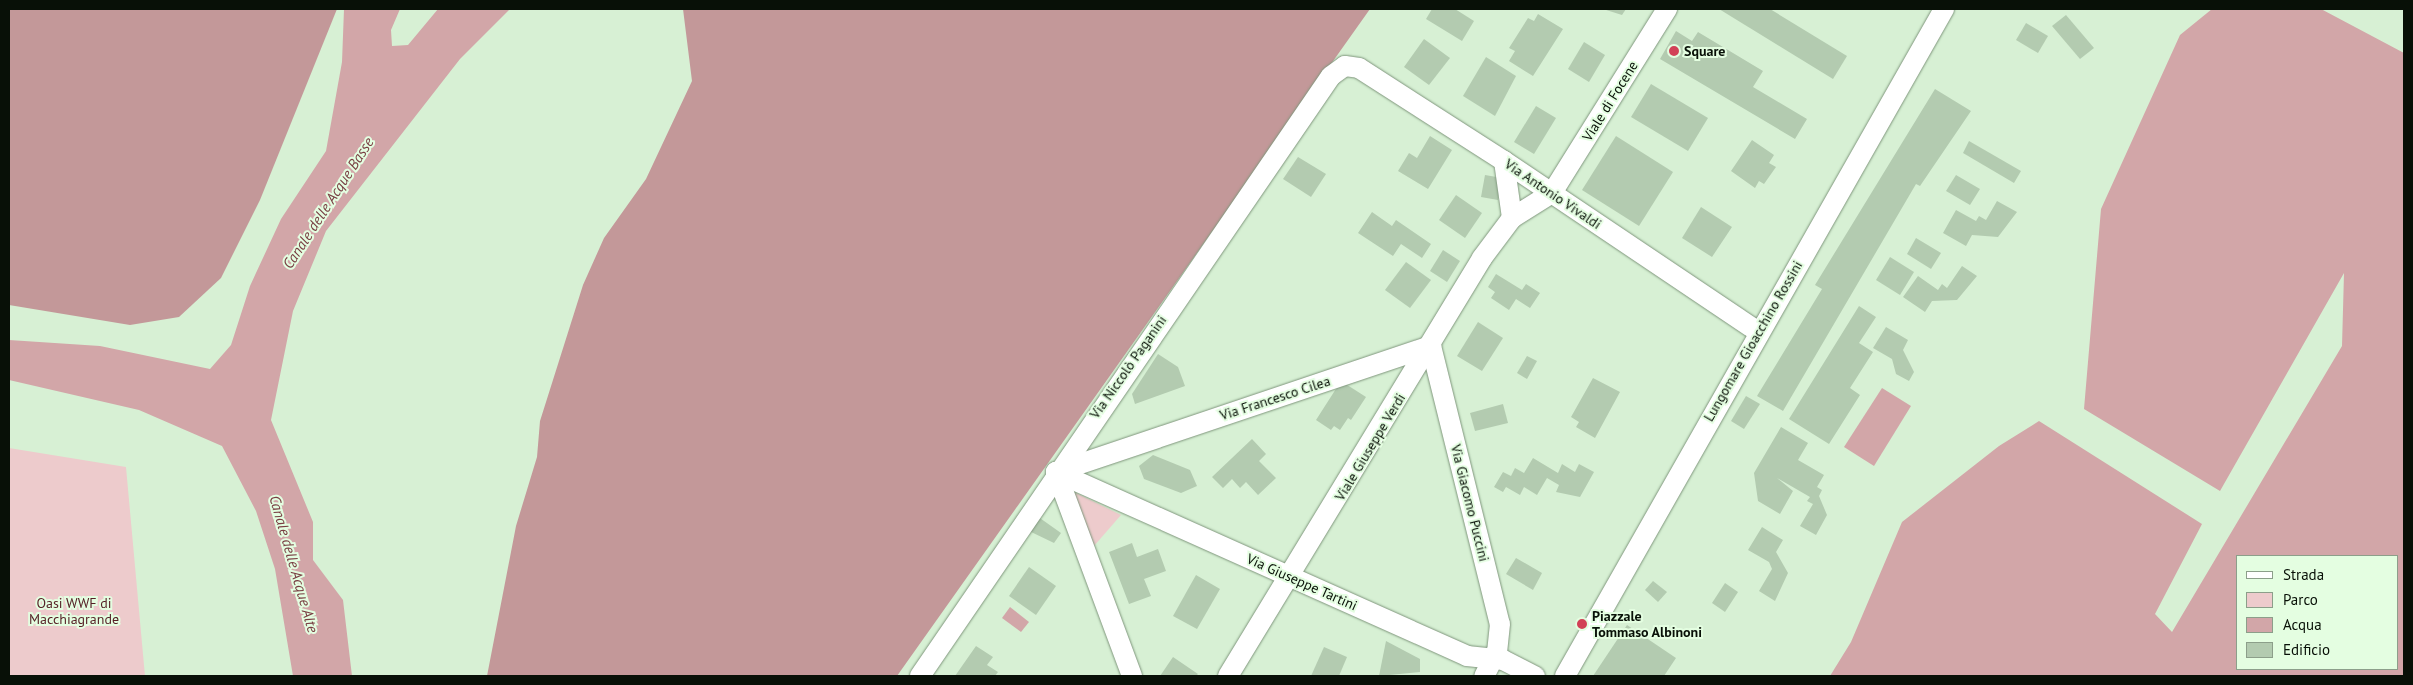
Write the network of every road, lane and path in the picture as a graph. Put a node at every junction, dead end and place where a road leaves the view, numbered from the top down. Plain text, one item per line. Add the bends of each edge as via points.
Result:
1 (1667, 9) edge
2 (1944, 9) edge
3 (1345, 66) joint
4 (1504, 161) junction
5 (1552, 193) junction
6 (1512, 218) junction
7 (1758, 332) junction
8 (1430, 346) junction
9 (1056, 472) junction
10 (1291, 577) junction
11 (1490, 668) edge
12 (920, 676) edge
13 (1132, 676) edge
14 (1228, 676) edge
15 (1535, 676) edge
16 (1565, 676) edge

1 - 5 street, Viale di Focene
2 - 7 street, Lungomare Gioacchino Rossini
3 - 4 street, Via Antonio Vivaldi via 1359,68
3 - 9 street, Via Niccolò Paganini via 1331,76
4 - 5 street, Via Antonio Vivaldi
4 - 6 street
5 - 6 street
5 - 7 street, Via Antonio Vivaldi
6 - 8 street, Viale Giuseppe Verdi via 1482,258
7 - 16 street, Lungomare Gioacchino Rossini
8 - 9 street, Via Francesco Cilea
8 - 10 street, Viale Giuseppe Verdi
8 - 11 street, Via Giacomo Puccini via 1500,624
9 - 10 street, Via Giuseppe Tartini
9 - 12 street, Via Niccolò Paganini
9 - 13 street
10 - 11 street, Via Giuseppe Tartini
10 - 14 street, Viale Giuseppe Verdi
11 - 15 street via 1513,662

